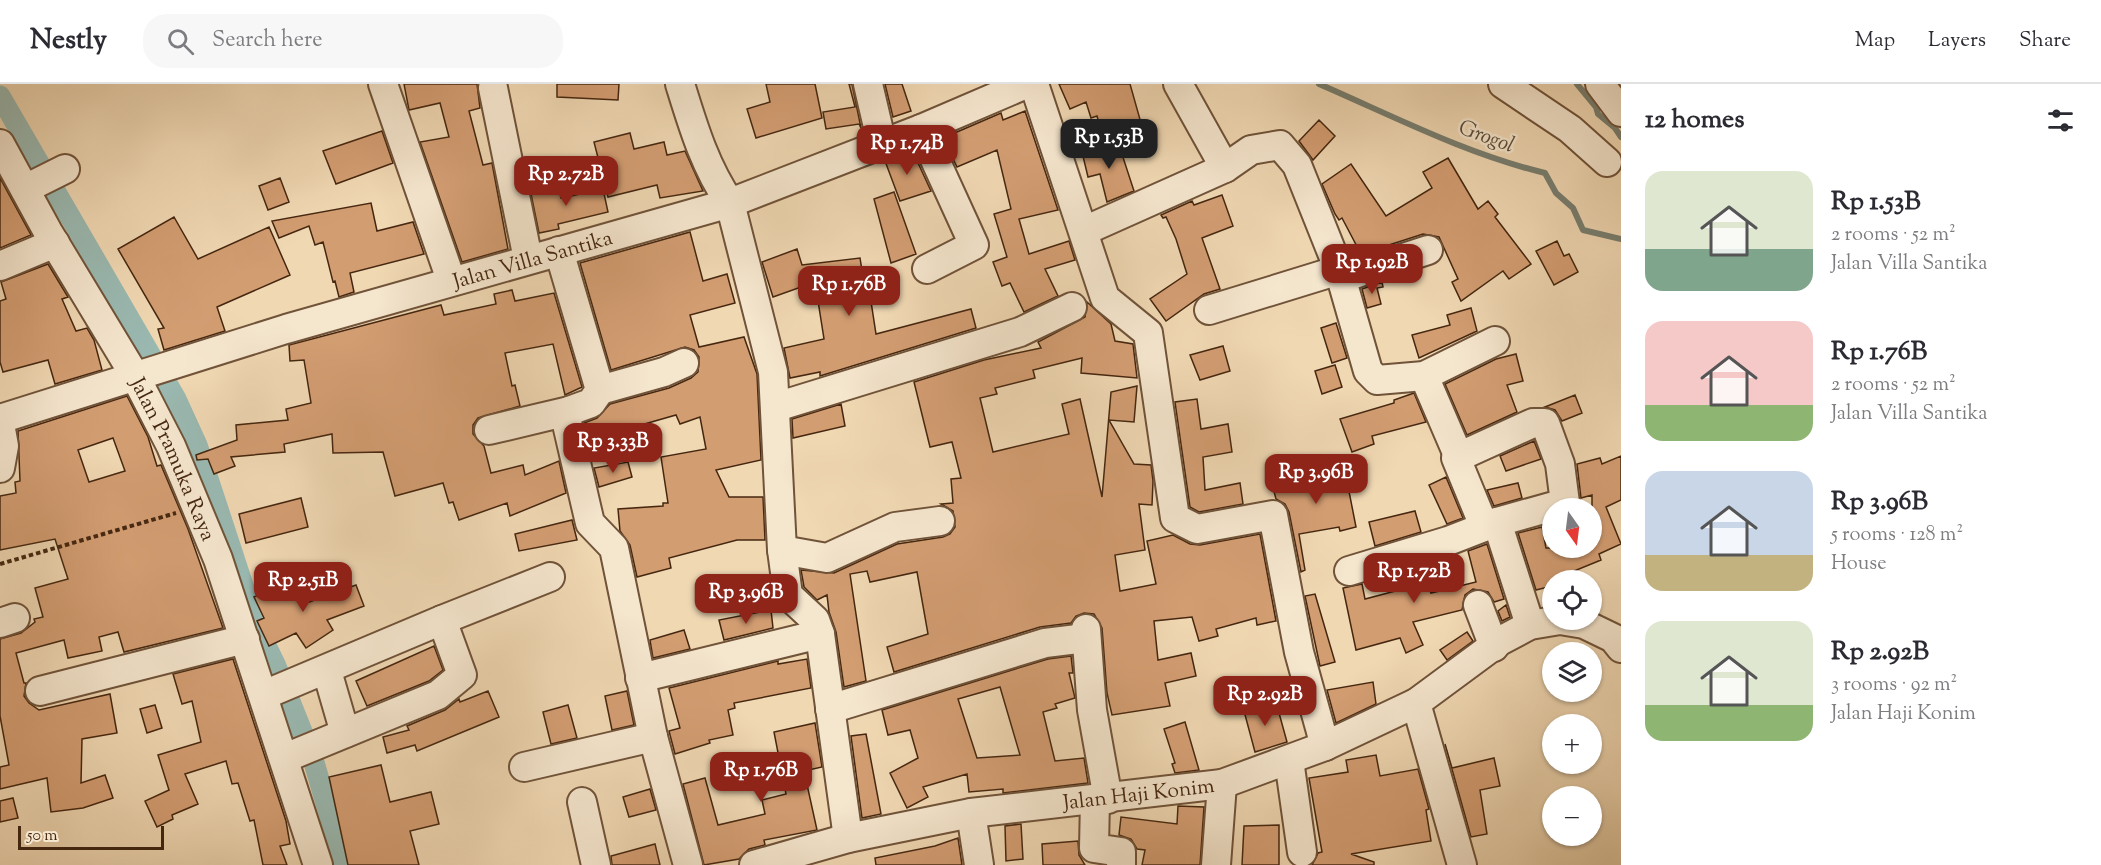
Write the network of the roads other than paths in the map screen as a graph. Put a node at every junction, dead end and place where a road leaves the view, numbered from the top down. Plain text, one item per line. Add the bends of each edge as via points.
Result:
1 (383, 84) edge
2 (680, 84) edge
3 (868, 84) edge
4 (1026, 84) edge
5 (1034, 84) edge
6 (1178, 84) edge
7 (1503, 84) edge
8 (1600, 84) edge
9 (493, 88) dead end
10 (1621, 112) edge
11 (921, 129) junction
12 (0, 144) edge
13 (882, 144) junction
14 (1607, 162) dead end
15 (1225, 168) junction
16 (730, 203) junction
17 (1084, 231) junction
18 (55, 243) junction
19 (1428, 250) dead end
20 (559, 251) junction
21 (528, 259) junction
22 (0, 266) edge
23 (927, 269) dead end
24 (1341, 274) junction
25 (451, 280) junction
26 (1072, 306) dead end
27 (1209, 310) dead end
28 (1495, 341) dead end
29 (684, 363) dead end
30 (152, 371) junction
31 (1424, 376) junction
32 (600, 390) junction
33 (776, 407) junction
34 (569, 411) junction
35 (0, 421) edge
36 (489, 429) dead end
37 (1458, 456) junction
38 (0, 468) edge
39 (940, 521) dead end
40 (1491, 524) junction
41 (782, 550) junction
42 (1349, 571) dead end
43 (550, 577) dead end
44 (1478, 605) dead end
45 (442, 620) junction
46 (1530, 625) junction
47 (820, 634) junction
48 (245, 639) junction
49 (1494, 647) junction
50 (1621, 648) edge
51 (327, 671) junction
52 (640, 678) junction
53 (277, 690) junction
54 (40, 691) dead end
55 (1416, 704) junction
56 (830, 708) junction
57 (345, 734) junction
58 (654, 737) junction
59 (1325, 746) junction
60 (299, 752) junction
61 (1288, 759) junction
62 (524, 767) dead end
63 (1222, 784) junction
64 (1102, 799) junction
65 (582, 802) dead end
66 (971, 813) junction
67 (848, 838) junction
68 (1302, 852) dead end
69 (318, 865) edge
70 (596, 865) edge
71 (688, 865) edge
72 (754, 865) edge
73 (979, 865) edge
74 (1121, 865) edge
75 (1216, 865) edge
76 (1462, 865) edge

1 - 25 street
2 - 16 street via 715,182
3 - 13 street
4 - 11 street, Jalan Villa Santika
5 - 17 street
6 - 15 street
7 - 14 street via 1570,129
8 - 10 street
9 - 21 street
11 - 13 street, Jalan Villa Santika
11 - 23 street via 974,245
12 - 18 street, Jalan Pramuka Raya via 45,179
13 - 16 street, Jalan Villa Santika
15 - 17 street
15 - 24 street via 1251,150 1280,145 1297,165
16 - 20 street, Jalan Villa Santika
16 - 33 street via 773,372
17 - 59 street via 1105,298 1148,333 1175,518 1197,529 1273,515 1299,652
18 - 22 street
18 - 30 street, Jalan Pramuka Raya
19 - 24 street
20 - 21 street, Jalan Villa Santika
20 - 32 street
21 - 25 street, Jalan Villa Santika
24 - 27 street
24 - 31 street via 1368,370 1377,380
25 - 30 street, Jalan Villa Santika
26 - 33 street via 1020,332
28 - 31 street
29 - 32 street
30 - 35 street, Jalan Villa Santika
30 - 48 street, Jalan Pramuka Raya via 171,446 218,559
31 - 37 street
32 - 34 street via 591,403
33 - 41 street
34 - 36 street
34 - 52 street via 567,424 590,524 614,548
35 - 38 street via 4,446
37 - 40 street via 1457,465
37 - 40 street via 1533,423 1545,423 1560,464 1564,503
39 - 41 street via 895,528 827,558
40 - 42 street
40 - 46 street
41 - 47 street via 788,595 815,620
43 - 45 street
44 - 49 street
45 - 51 street
45 - 57 street via 462,675 438,694
46 - 49 street, Jalan Haji Konim
46 - 50 street via 1560,620 1584,624 1613,638
47 - 52 street
47 - 56 street
48 - 53 street, Jalan Pramuka Raya
48 - 54 street
49 - 55 street, Jalan Haji Konim
51 - 53 street
51 - 57 street
52 - 58 street
53 - 60 street, Jalan Pramuka Raya
55 - 59 street, Jalan Haji Konim
55 - 76 street
56 - 64 street via 1086,633
56 - 67 street
57 - 60 street
58 - 62 street
58 - 71 street
59 - 61 street, Jalan Haji Konim
60 - 69 street, Jalan Pramuka Raya
61 - 63 street, Jalan Haji Konim
61 - 68 street
63 - 64 street, Jalan Haji Konim
63 - 75 street
64 - 66 street, Jalan Haji Konim
64 - 74 street via 1094,848 1121,852
65 - 70 street
66 - 67 street, Jalan Haji Konim
66 - 73 street
67 - 72 street, Jalan Haji Konim

